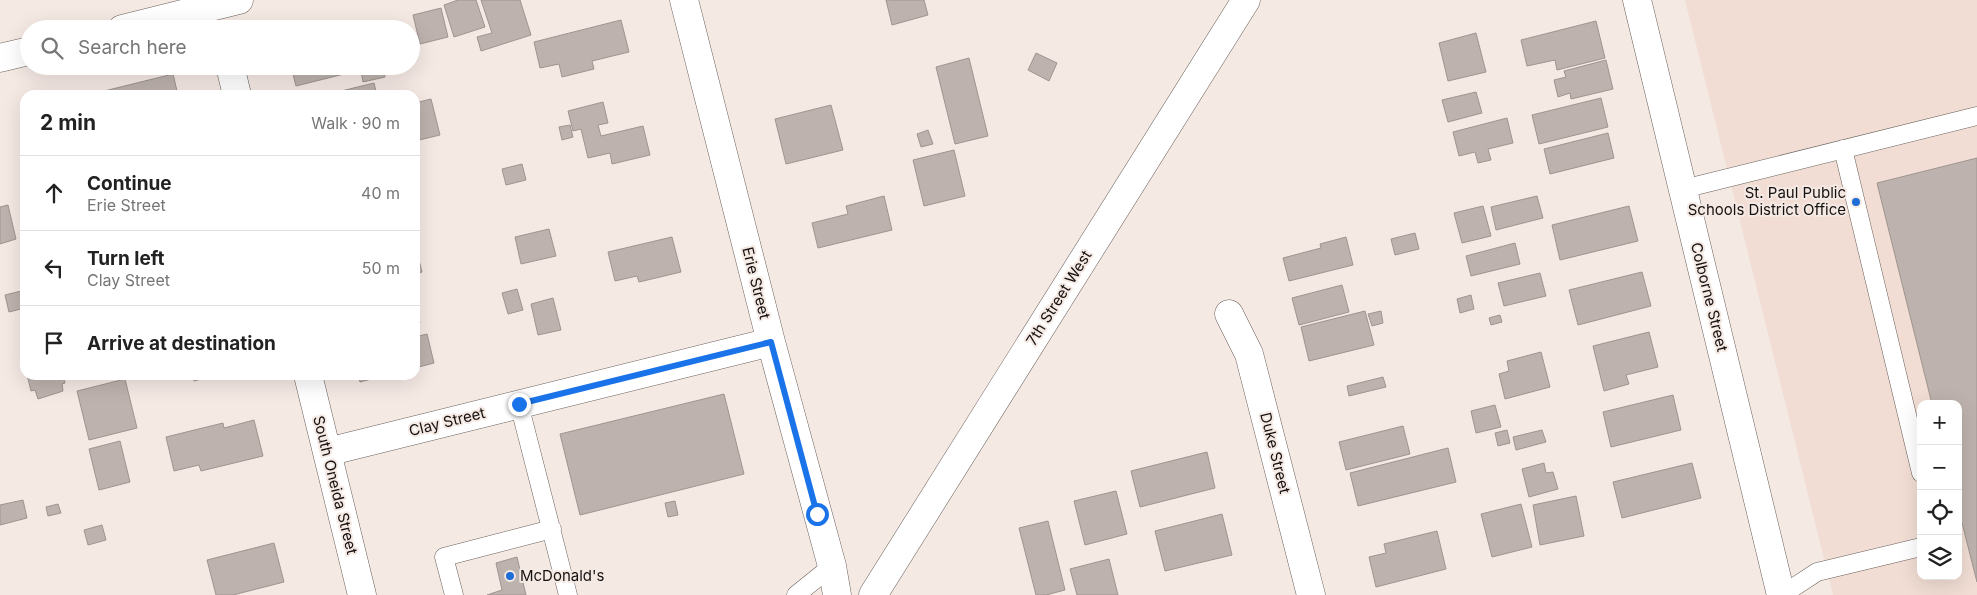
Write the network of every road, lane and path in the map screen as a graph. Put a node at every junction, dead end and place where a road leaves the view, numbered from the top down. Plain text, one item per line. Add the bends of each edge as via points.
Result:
1 (684, 0) edge
2 (1246, 0) edge
3 (1637, 0) edge
4 (222, 9) edge
5 (167, 20) edge
6 (20, 53) edge
7 (0, 58) edge
8 (232, 75) edge
9 (236, 90) edge
10 (1977, 116) edge
11 (1843, 149) junction
12 (1683, 189) junction
13 (1228, 314) dead end
14 (771, 342) junction
15 (309, 380) edge
16 (519, 404) junction
17 (327, 452) junction
18 (1917, 456) edge
19 (552, 529) junction
20 (1917, 548) edge
21 (832, 566) junction
22 (362, 595) edge
23 (454, 595) edge
24 (568, 595) edge
25 (796, 595) edge
26 (837, 595) edge
27 (873, 595) edge
28 (1311, 595) edge
29 (1782, 595) edge

1 - 14 street, Erie Street
2 - 27 street, 7th Street West
3 - 12 street, Colborne Street
4 - 5 street
6 - 7 street
8 - 9 street
10 - 11 lane
11 - 12 lane
11 - 18 lane
12 - 29 street, Colborne Street
13 - 28 street, Duke Street via 1249,354
14 - 16 street, Clay Street
14 - 21 street, Erie Street
15 - 17 street, South Oneida Street
16 - 17 street, Clay Street
16 - 19 lane
17 - 22 street, South Oneida Street
19 - 23 lane via 444,557
19 - 24 lane
20 - 29 lane via 1817,572
21 - 25 lane
21 - 26 street, Erie Street

